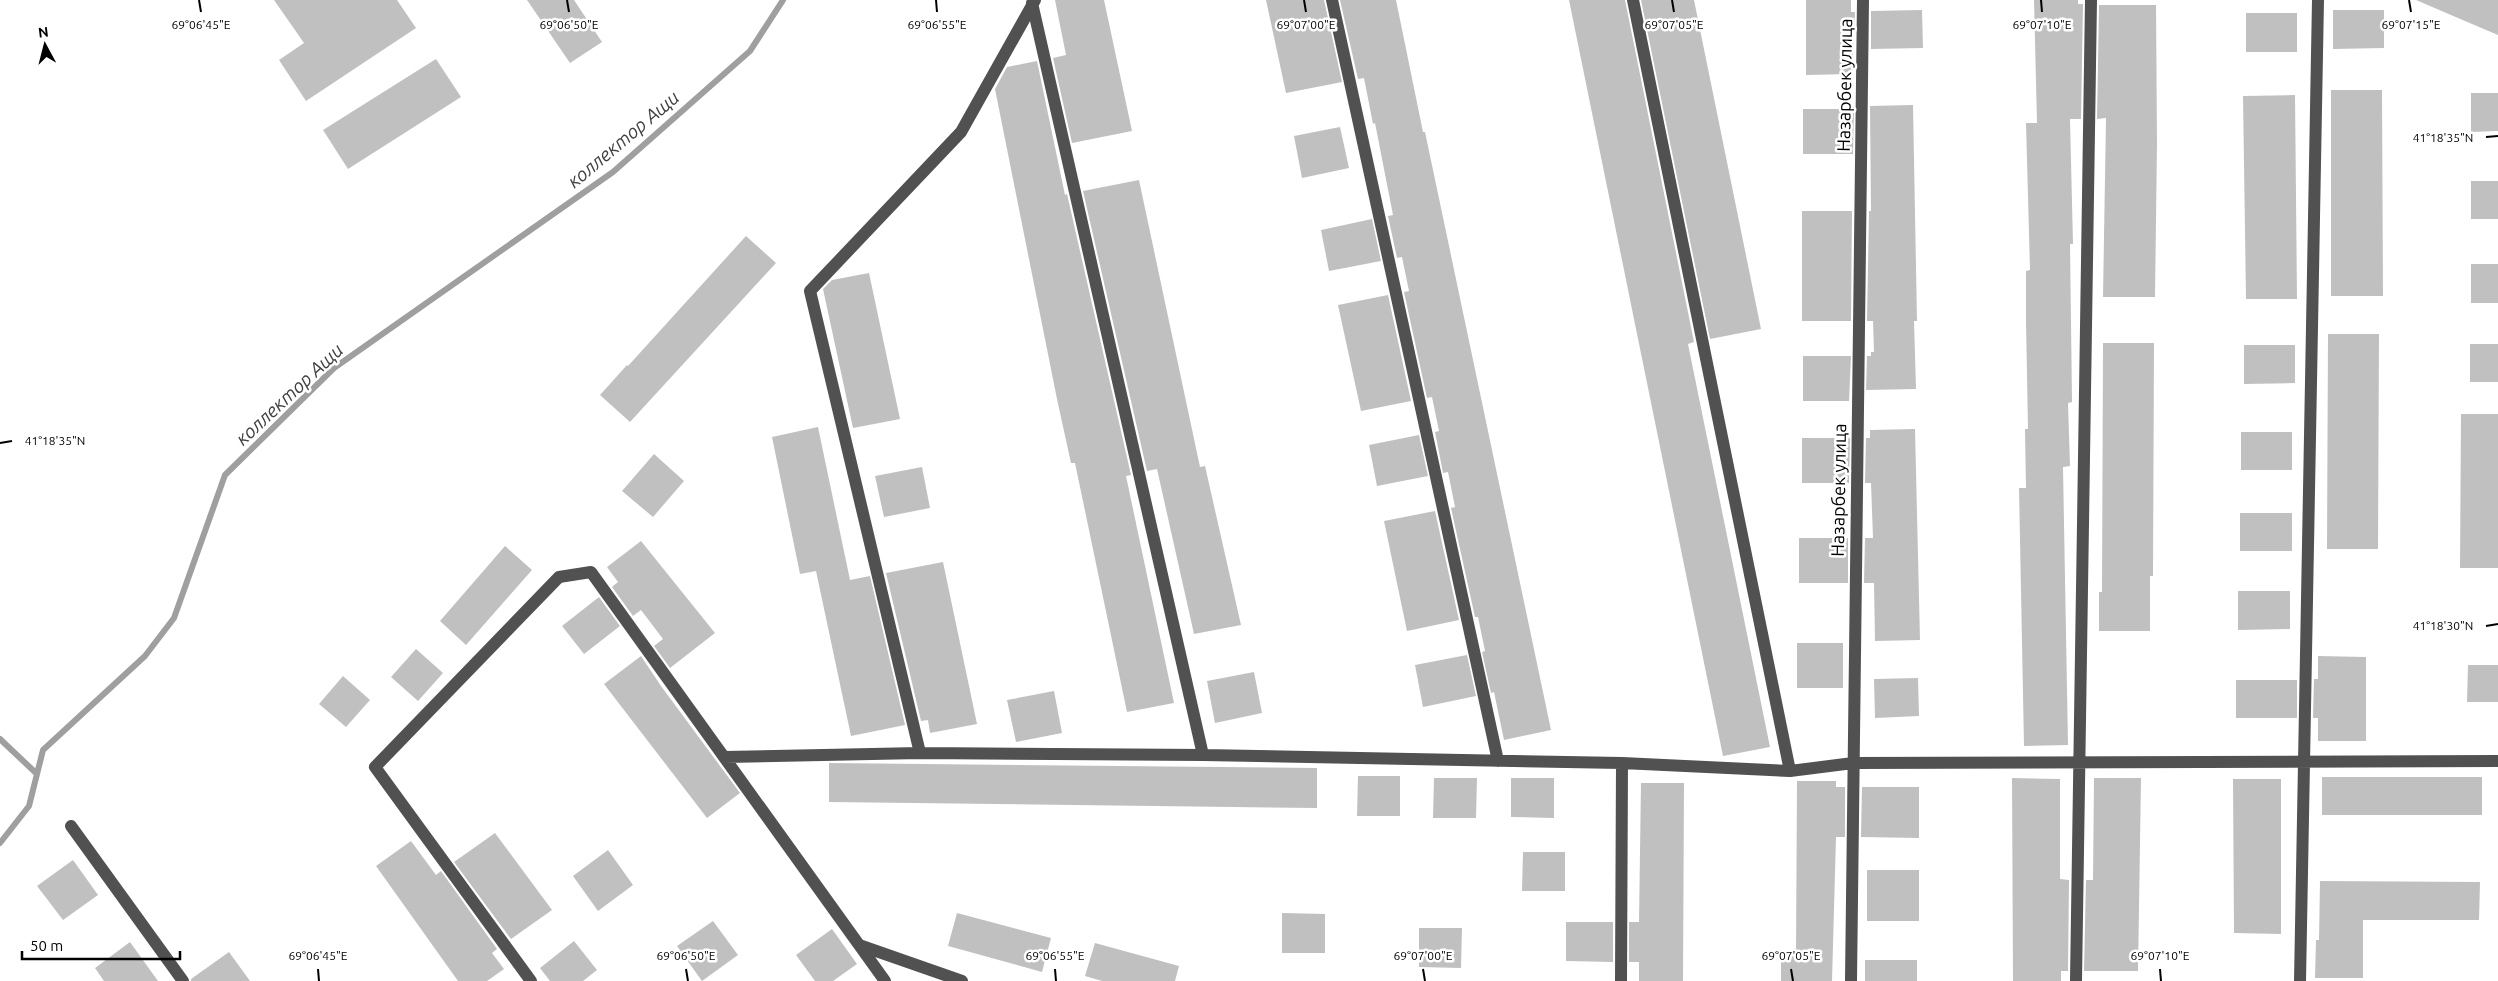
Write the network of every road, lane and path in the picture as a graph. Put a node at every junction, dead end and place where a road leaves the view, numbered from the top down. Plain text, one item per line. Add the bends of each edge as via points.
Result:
1 (1332, 0) edge
2 (1634, 0) edge
3 (1863, 0) edge
4 (2091, 0) edge
5 (2318, 0) edge
6 (1033, 1) edge
7 (920, 753) junction
8 (1204, 755) junction
9 (725, 757) junction
10 (1498, 761) junction
11 (2080, 761) junction
12 (2498, 761) edge
13 (1622, 763) junction
14 (1853, 763) junction
15 (2304, 763) junction
16 (1790, 770) junction
17 (72, 826) dead end
18 (859, 945) junction
19 (183, 981) edge
20 (531, 981) edge
21 (884, 981) edge
22 (962, 981) edge
23 (1621, 981) edge
24 (1851, 981) edge
25 (2076, 981) edge
26 (2300, 981) edge

1 - 10 street
2 - 16 street
3 - 14 street, Назарбек улица
4 - 11 street
5 - 15 street
6 - 7 street via 961,132 810,291
6 - 8 street
7 - 8 street
7 - 9 street
8 - 10 street
9 - 18 street
9 - 20 street via 591,572 559,577 375,767
10 - 13 street
11 - 14 street
11 - 15 street
11 - 25 street
12 - 15 street
13 - 16 street
13 - 23 street
14 - 16 street
14 - 24 street, Назарбек улица
15 - 26 street
17 - 19 street
18 - 21 street
18 - 22 street

